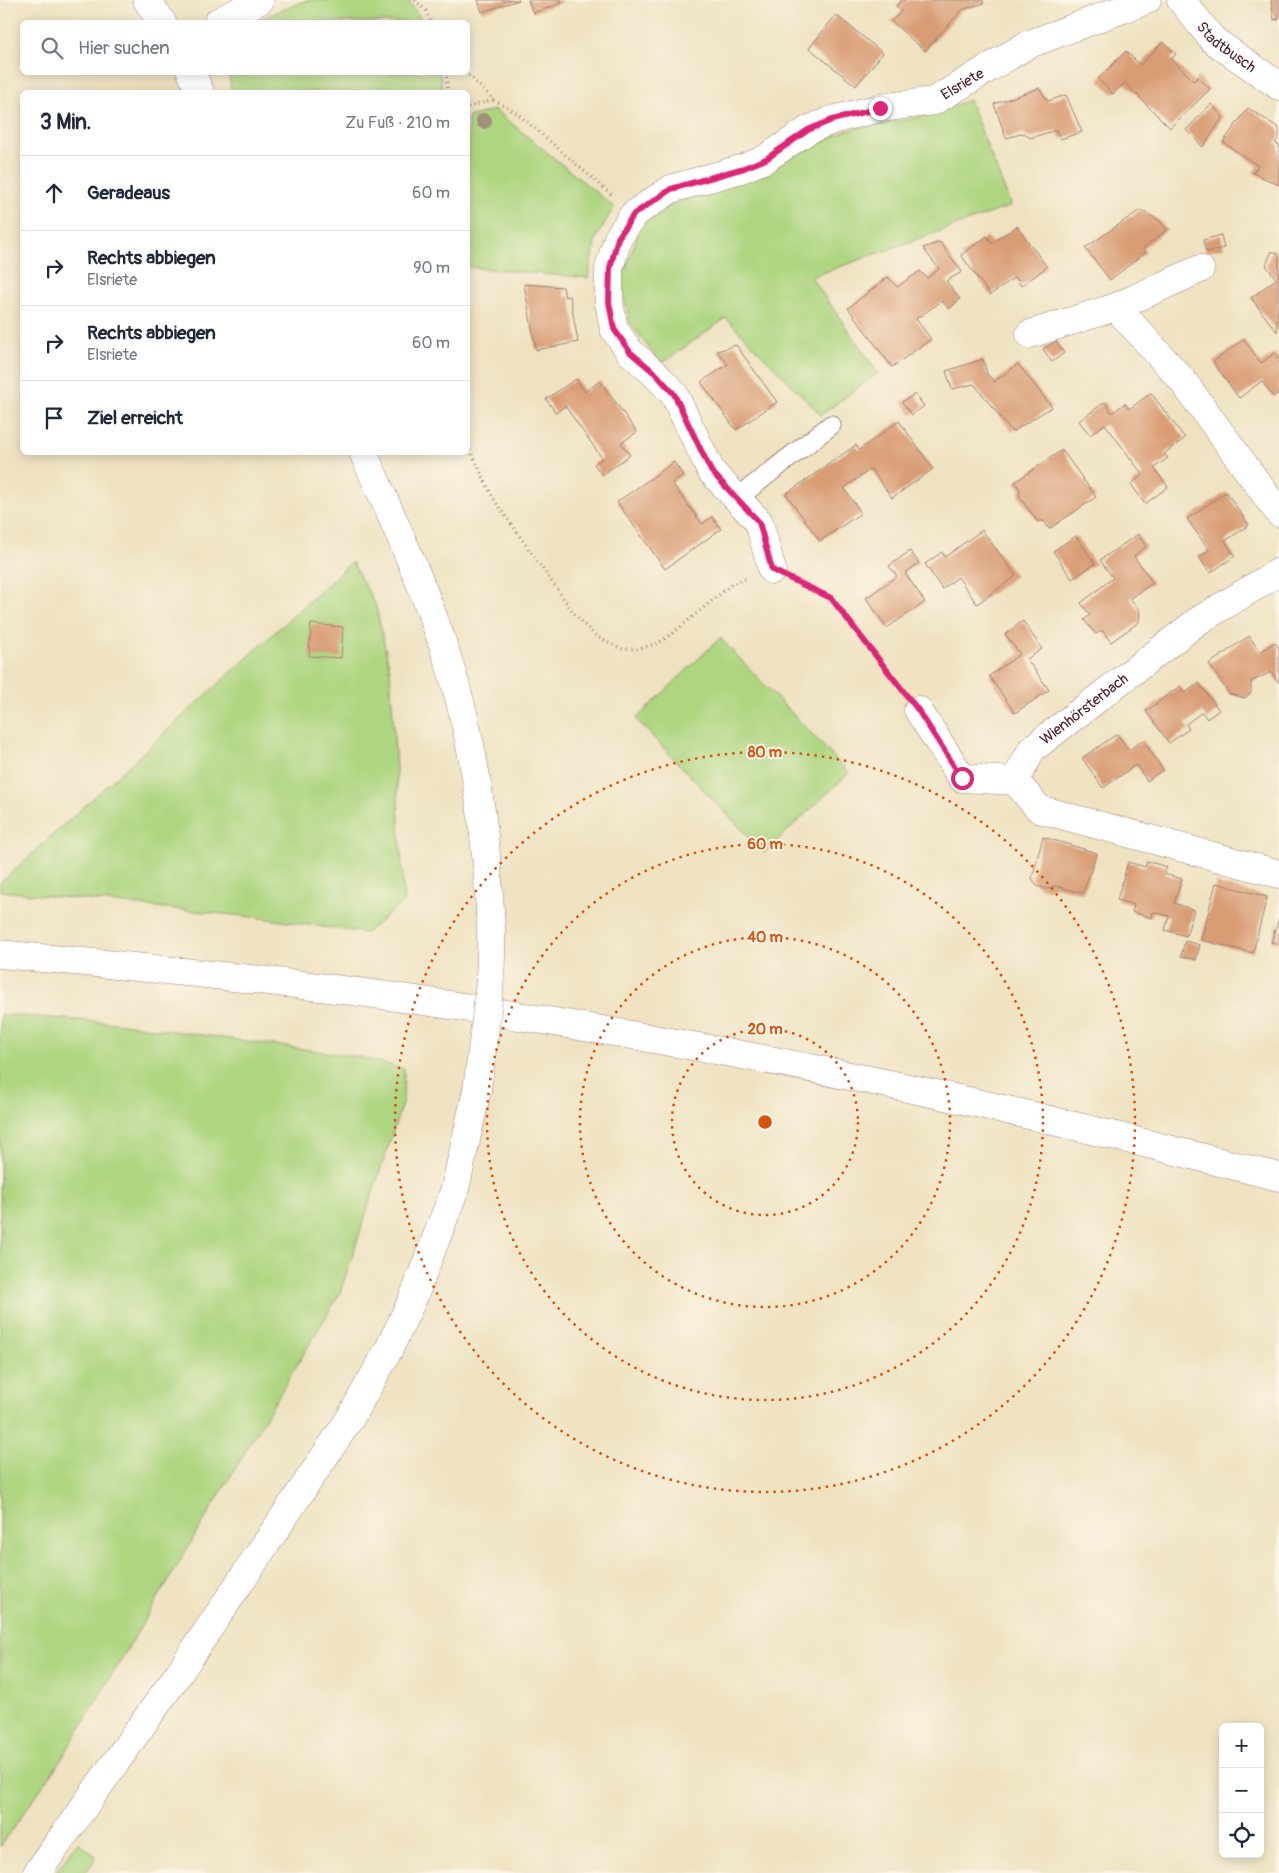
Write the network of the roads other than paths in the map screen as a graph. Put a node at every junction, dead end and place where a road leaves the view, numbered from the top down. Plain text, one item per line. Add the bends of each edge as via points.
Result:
1 (147, 0) edge
2 (260, 0) edge
3 (1147, 0) edge
4 (1181, 0) edge
5 (161, 20) edge
6 (222, 20) edge
7 (192, 75) edge
8 (1279, 86) edge
9 (199, 90) edge
10 (1200, 270) dead end
11 (1116, 306) junction
12 (1030, 334) dead end
13 (831, 425) dead end
14 (364, 455) edge
15 (736, 499) junction
16 (1279, 514) edge
17 (772, 570) road end
18 (1279, 572) edge
19 (918, 710) road end
20 (1015, 781) junction
21 (1279, 874) edge
22 (0, 954) edge
23 (1279, 1177) edge
24 (37, 1873) edge

1 - 5 street
2 - 6 street
3 - 15 street, Elsriete via 1028,45 934,100 880,108 832,120 808,130 758,162 671,189 634,214 618,238 610,268 609,302 614,329 630,352 674,394 711,471
4 - 8 street, Stadtbusch via 1213,40
7 - 9 street
10 - 11 street
11 - 12 street
11 - 16 street via 1182,380
13 - 15 lane
14 - 24 street, bridge via 415,568 449,664 482,813 491,931 488,998 477,1090 455,1189 414,1296 388,1352 349,1420 184,1665
15 - 17 street, Elsriete via 759,522
18 - 20 street, Wienhörsterbach via 1198,621 1032,749
19 - 20 street via 962,778
20 - 21 street via 1039,809
22 - 23 street via 182,971 421,1001 666,1041 870,1080 1092,1130

